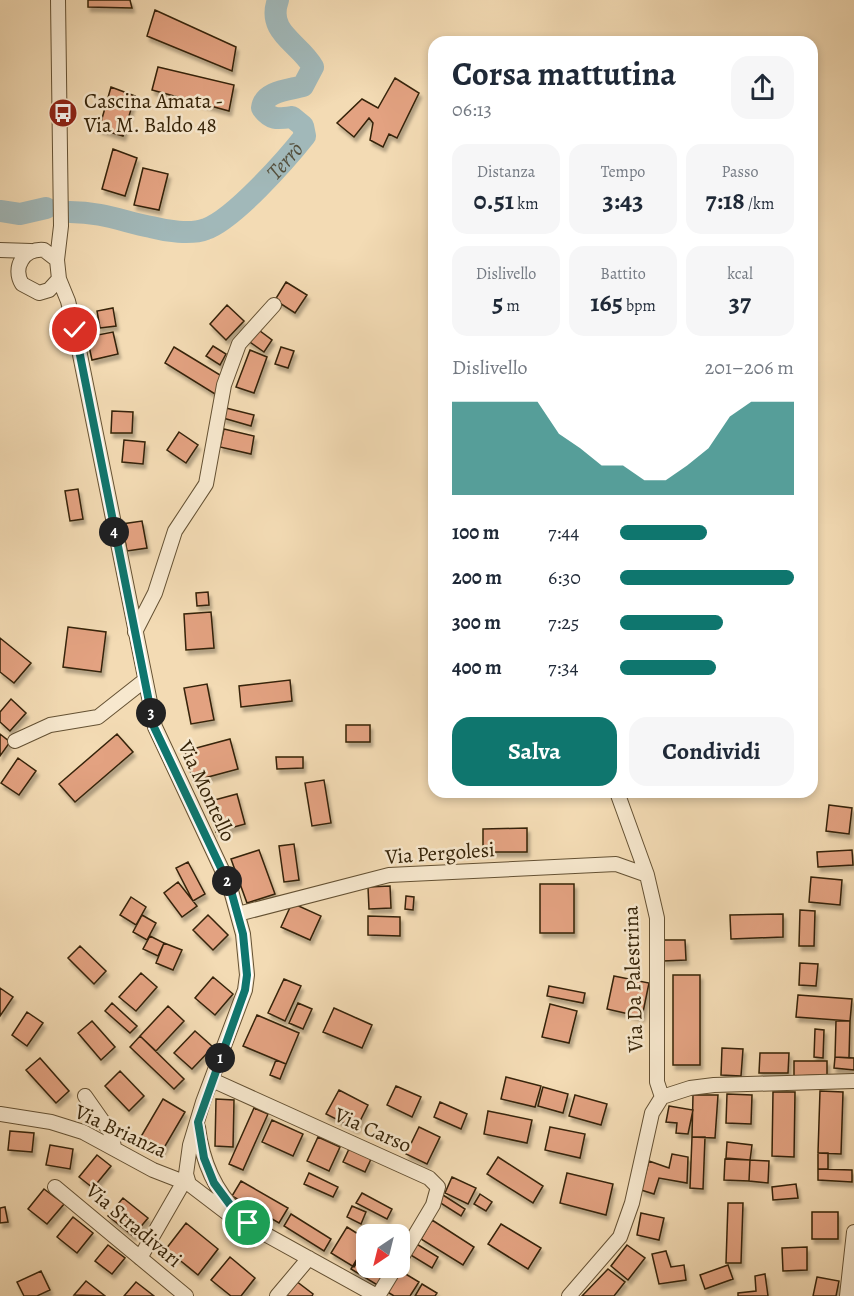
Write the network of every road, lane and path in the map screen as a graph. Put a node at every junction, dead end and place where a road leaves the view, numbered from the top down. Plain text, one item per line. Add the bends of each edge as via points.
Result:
1 (58, 0) edge
2 (61, 226) junction
3 (0, 250) edge
4 (35, 250) junction
5 (0, 257) edge
6 (57, 260) junction
7 (17, 271) junction
8 (59, 279) junction
9 (46, 292) junction
10 (274, 305) dead end
11 (75, 330) junction
12 (135, 632) junction
13 (145, 680) junction
14 (15, 741) dead end
15 (619, 798) edge
16 (646, 875) junction
17 (238, 914) junction
18 (212, 1080) junction
19 (854, 1081) edge
20 (85, 1096) dead end
21 (662, 1097) junction
22 (0, 1114) edge
23 (198, 1122) junction
24 (114, 1148) junction
25 (209, 1171) junction
26 (187, 1182) junction
27 (55, 1187) dead end
28 (248, 1223) junction
29 (854, 1232) edge
30 (410, 1244) edge
31 (140, 1258) junction
32 (309, 1258) junction
33 (389, 1278) edge
34 (186, 1296) edge
35 (277, 1296) edge
36 (377, 1296) edge
37 (569, 1296) edge
38 (847, 1296) edge

1 - 2 street, Via Montello
2 - 4 street via 52,239
2 - 6 street, Via Montello
3 - 4 street
4 - 6 street via 50,253
4 - 7 street via 20,262
5 - 7 street
6 - 8 street, Via Montello
7 - 9 street via 27,288
8 - 9 street
8 - 11 street, Via Montello
9 - 11 street, Via Montello via 61,304
10 - 12 street via 239,344 224,385 206,484 175,531 155,593
11 - 12 street, Via Montello
12 - 13 street, Via Montello
13 - 14 street via 98,717 50,725
13 - 17 street, Via Montello via 158,735 230,887
15 - 16 street, Via Da Palestrina
16 - 17 street, Via Pergolesi via 616,864 389,875
16 - 21 street, Via Da Palestrina via 657,918 657,1082
17 - 18 street, Via Montello via 246,956 245,990
18 - 23 street, Via Montello
18 - 30 street, Via Carso via 429,1178 438,1187 433,1205
19 - 21 street via 714,1085
20 - 24 street via 111,1133
21 - 37 street via 652,1113 632,1203 620,1237
22 - 24 street, Via Brianza via 75,1129
23 - 25 street, Via Montello
23 - 26 street, Via Montello via 190,1145
24 - 26 street, Via Brianza
25 - 26 street via 205,1187
25 - 26 street via 196,1163
25 - 28 street, Via Montello via 224,1198
26 - 28 street, Via Montello via 216,1206
26 - 31 street
27 - 31 street, Via Stradivari
28 - 32 street, Via Montello
29 - 38 street
31 - 34 street, Via Stradivari
32 - 35 street
32 - 36 street, Via Montello
33 - 36 street

